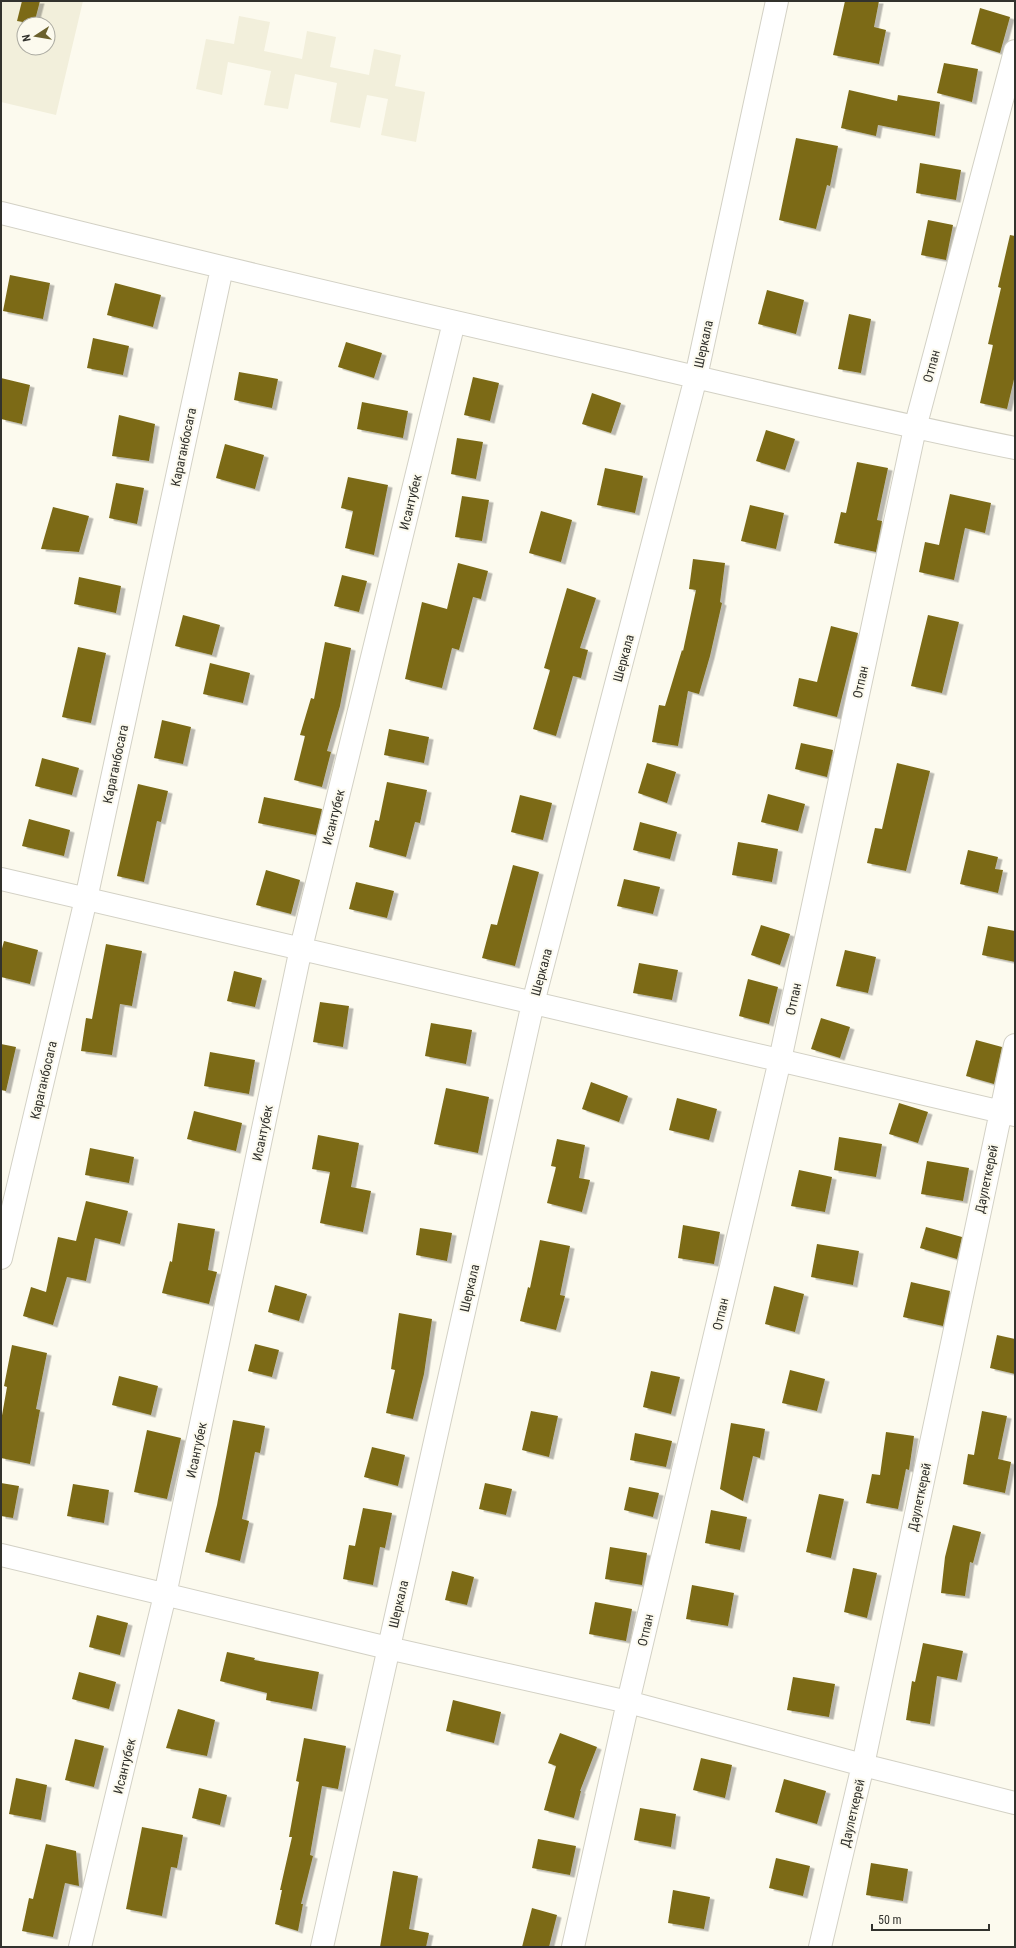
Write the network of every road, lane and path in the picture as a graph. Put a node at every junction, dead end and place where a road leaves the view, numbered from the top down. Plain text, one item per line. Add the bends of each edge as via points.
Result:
1 (777, 1) edge
2 (1015, 52) edge
3 (1, 213) edge
4 (222, 268) junction
5 (454, 322) junction
6 (696, 377) junction
7 (914, 428) junction
8 (1015, 448) edge
9 (1, 879) edge
10 (86, 899) junction
11 (301, 948) junction
12 (533, 1003) junction
13 (1015, 1045) edge
14 (780, 1060) junction
15 (1008, 1113) edge
16 (1, 1258) edge
17 (1, 1555) edge
18 (165, 1595) junction
19 (388, 1648) junction
20 (628, 1702) junction
21 (863, 1765) junction
22 (1015, 1803) edge
23 (80, 1947) edge
24 (322, 1947) edge
25 (574, 1947) edge
26 (820, 1947) edge

1 - 6 street, Шеркала
2 - 7 street, Отпан
3 - 4 street
4 - 5 street
4 - 10 street, Караганбосага
5 - 6 street
5 - 11 street, Исантубек
6 - 7 street
6 - 12 street, Шеркала
7 - 8 street
7 - 14 street, Отпан
9 - 10 street
10 - 11 street
10 - 16 street, Караганбосага
11 - 12 street
11 - 18 street, Исантубек
12 - 14 street
12 - 19 street, Шеркала
13 - 15 street, Даулеткерей
14 - 15 street
14 - 20 street, Отпан
15 - 21 street, Даулеткерей
17 - 18 street
18 - 19 street
18 - 23 street, Исантубек
19 - 20 street
19 - 24 street, Шеркала
20 - 21 street
20 - 25 street, Отпан
21 - 22 street
21 - 26 street, Даулеткерей

